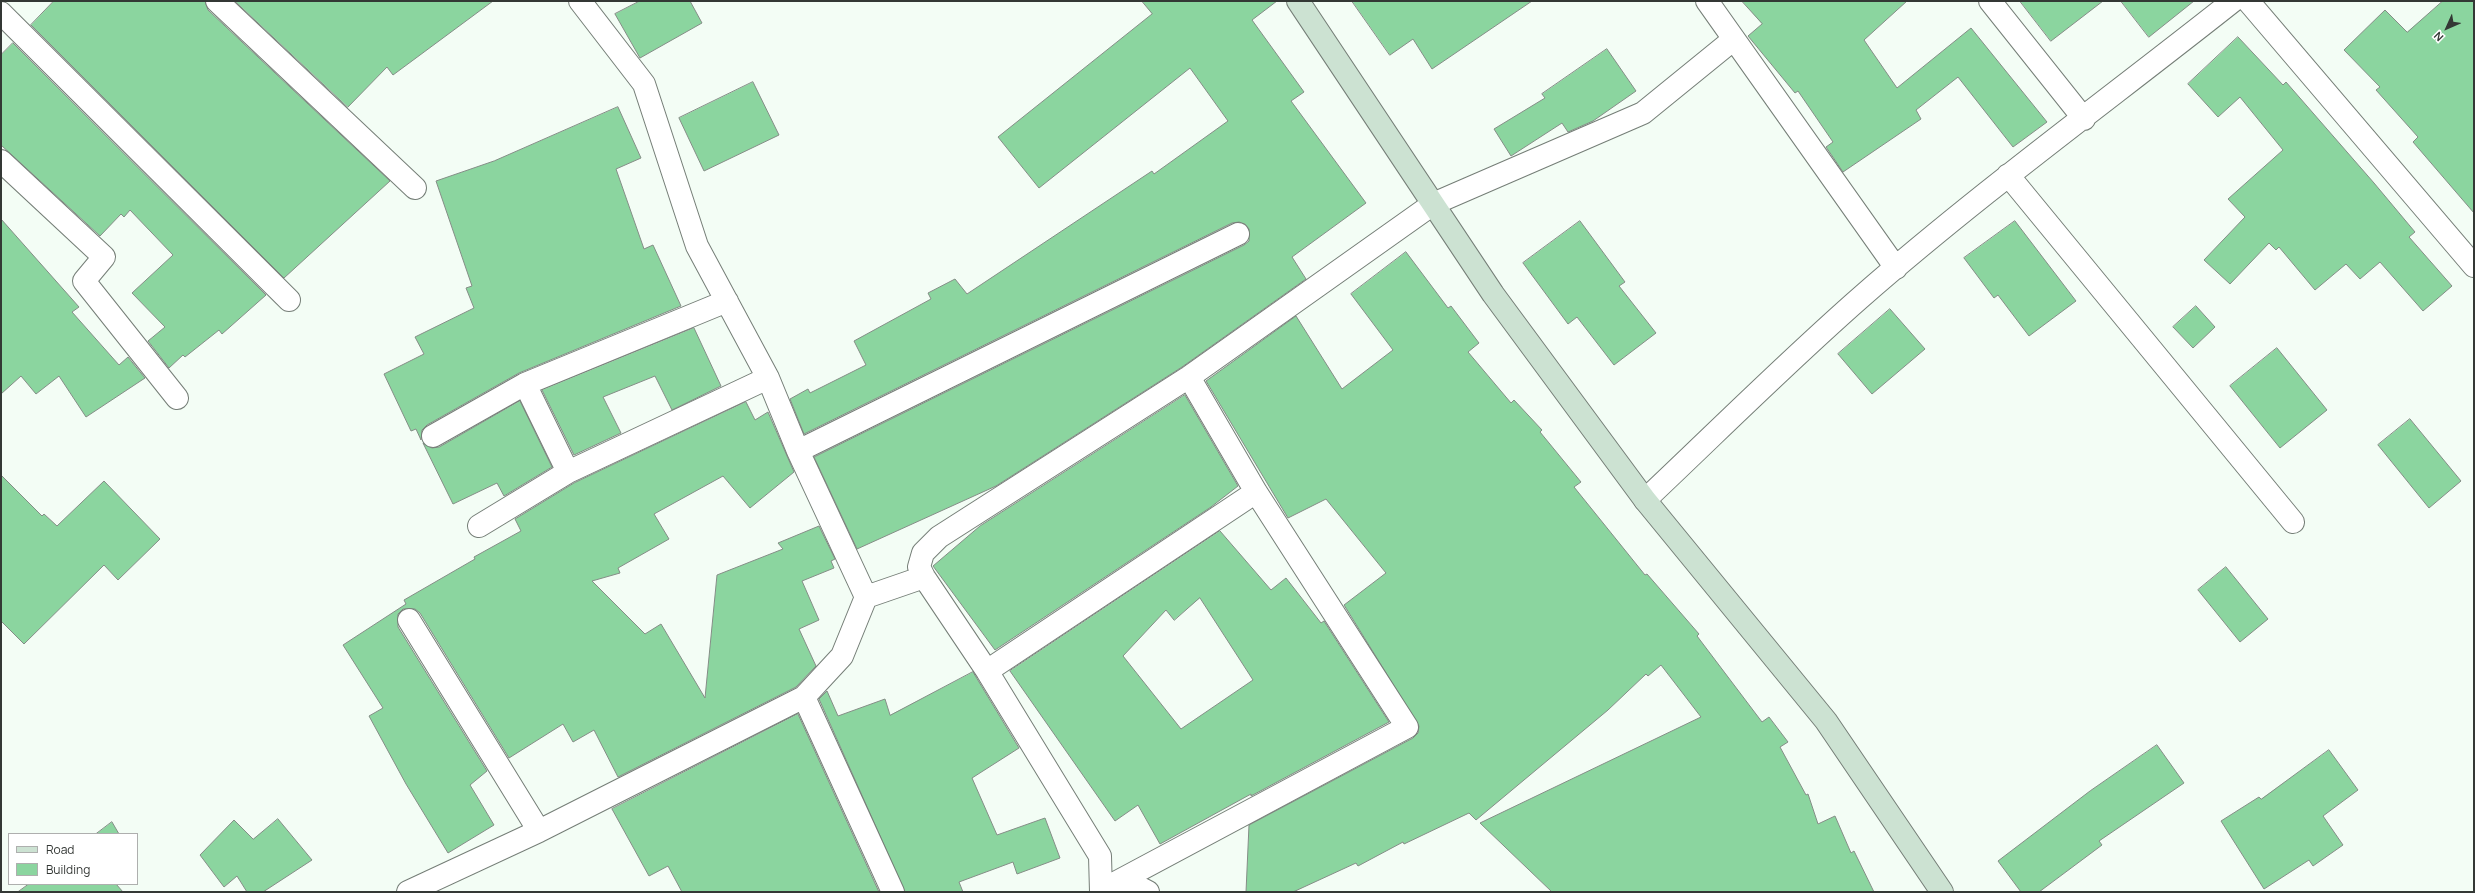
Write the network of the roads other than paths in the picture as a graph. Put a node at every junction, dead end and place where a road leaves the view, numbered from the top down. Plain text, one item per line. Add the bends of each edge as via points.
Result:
1 (217, 1) edge
2 (580, 1) edge
3 (1298, 1) edge
4 (1708, 1) edge
5 (1990, 1) edge
6 (2233, 1) edge
7 (2248, 1) edge
8 (1, 13) edge
9 (1734, 39) junction
10 (2084, 118) junction
11 (1, 161) edge
12 (2008, 175) junction
13 (415, 188) dead end
14 (1433, 204) junction
15 (1238, 234) dead end
16 (2474, 266) edge
17 (1896, 268) junction
18 (289, 300) dead end
19 (727, 301) junction
20 (1189, 377) junction
21 (768, 378) junction
22 (525, 384) junction
23 (177, 398) dead end
24 (433, 436) dead end
25 (798, 451) junction
26 (568, 472) junction
27 (1256, 492) junction
28 (1645, 500) junction
29 (2293, 522) dead end
30 (479, 526) dead end
31 (924, 577) junction
32 (866, 597) junction
33 (409, 620) dead end
34 (987, 672) junction
35 (804, 697) junction
36 (539, 831) junction
37 (1125, 880) junction
38 (1102, 891) edge
39 (408, 892) edge
40 (893, 892) edge
41 (1148, 892) edge
42 (1942, 892) edge

1 - 13 street
2 - 19 street via 644,84 697,246
3 - 14 main road
4 - 9 street
5 - 10 street
6 - 10 street
7 - 16 street
8 - 18 street
9 - 14 street via 1643,112
9 - 17 street
10 - 12 street
11 - 23 street via 104,257 84,281
12 - 17 street
12 - 29 street
14 - 20 street
14 - 28 main road via 1493,294
15 - 25 street
17 - 28 street via 1860,298
19 - 21 street
19 - 22 street
20 - 27 street
20 - 31 street via 939,537 923,553 919,567
21 - 25 street
21 - 26 street
22 - 24 street
22 - 26 street
25 - 32 street
26 - 30 street
27 - 34 street
27 - 37 street via 1407,727
28 - 42 main road via 1826,721
31 - 32 street
31 - 34 street
32 - 35 street via 842,656
33 - 36 street
34 - 38 street via 1100,856
35 - 36 street
35 - 40 street
36 - 39 street
37 - 38 street
37 - 41 street

